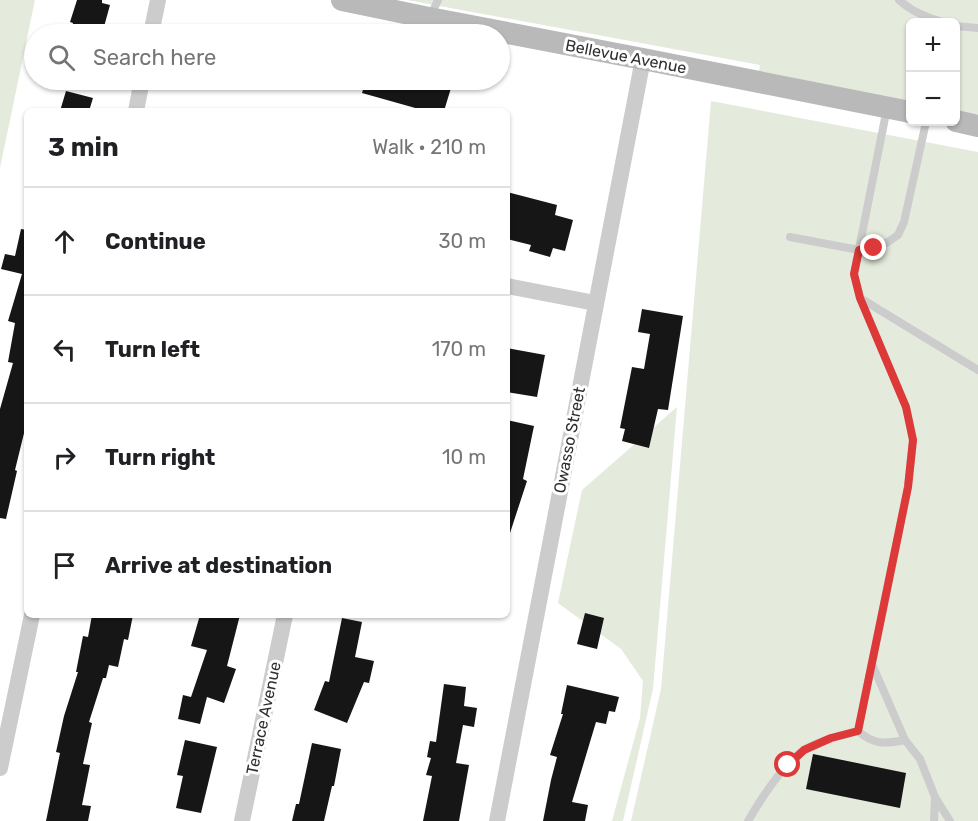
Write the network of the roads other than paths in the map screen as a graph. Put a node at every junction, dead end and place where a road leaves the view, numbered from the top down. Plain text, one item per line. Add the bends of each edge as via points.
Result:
1 (159, 0) edge
2 (342, 0) edge
3 (899, 0) edge
4 (388, 4) edge
5 (434, 9) edge
6 (930, 18) edge
7 (153, 24) edge
8 (497, 24) edge
9 (960, 26) edge
10 (510, 27) edge
11 (978, 28) edge
12 (643, 59) junction
13 (140, 90) edge
14 (137, 108) edge
15 (887, 108) junction
16 (906, 111) edge
17 (960, 122) edge
18 (925, 126) edge
19 (978, 126) edge
20 (790, 237) dead end
21 (859, 250) junction
22 (510, 287) edge
23 (860, 298) junction
24 (595, 303) junction
25 (978, 370) edge
26 (31, 618) edge
27 (284, 618) edge
28 (872, 664) junction
29 (858, 731) junction
30 (905, 740) junction
31 (0, 768) edge
32 (935, 797) junction
33 (242, 821) edge
34 (497, 821) edge
35 (748, 821) edge
36 (934, 821) edge
37 (950, 821) edge

1 - 7 street
2 - 4 street, Bellevue Avenue
3 - 6 lane
4 - 5 street, Bellevue Avenue
5 - 8 street, Bellevue Avenue
9 - 11 lane
10 - 12 street, Bellevue Avenue
12 - 15 street, Bellevue Avenue
12 - 24 street, Owasso Street
13 - 14 street
15 - 16 street, Bellevue Avenue
15 - 21 lane
17 - 19 street
18 - 21 lane via 898,235 874,248
20 - 21 lane
21 - 23 lane via 854,274
22 - 24 street
23 - 25 lane
23 - 28 lane via 906,407 913,440 908,487
24 - 34 street, Owasso Street
26 - 31 street
27 - 33 street, Terrace Avenue
28 - 29 lane
28 - 30 lane
29 - 30 lane via 868,740
29 - 35 lane via 804,750 788,765
30 - 32 lane via 920,759
32 - 36 lane
32 - 37 lane

